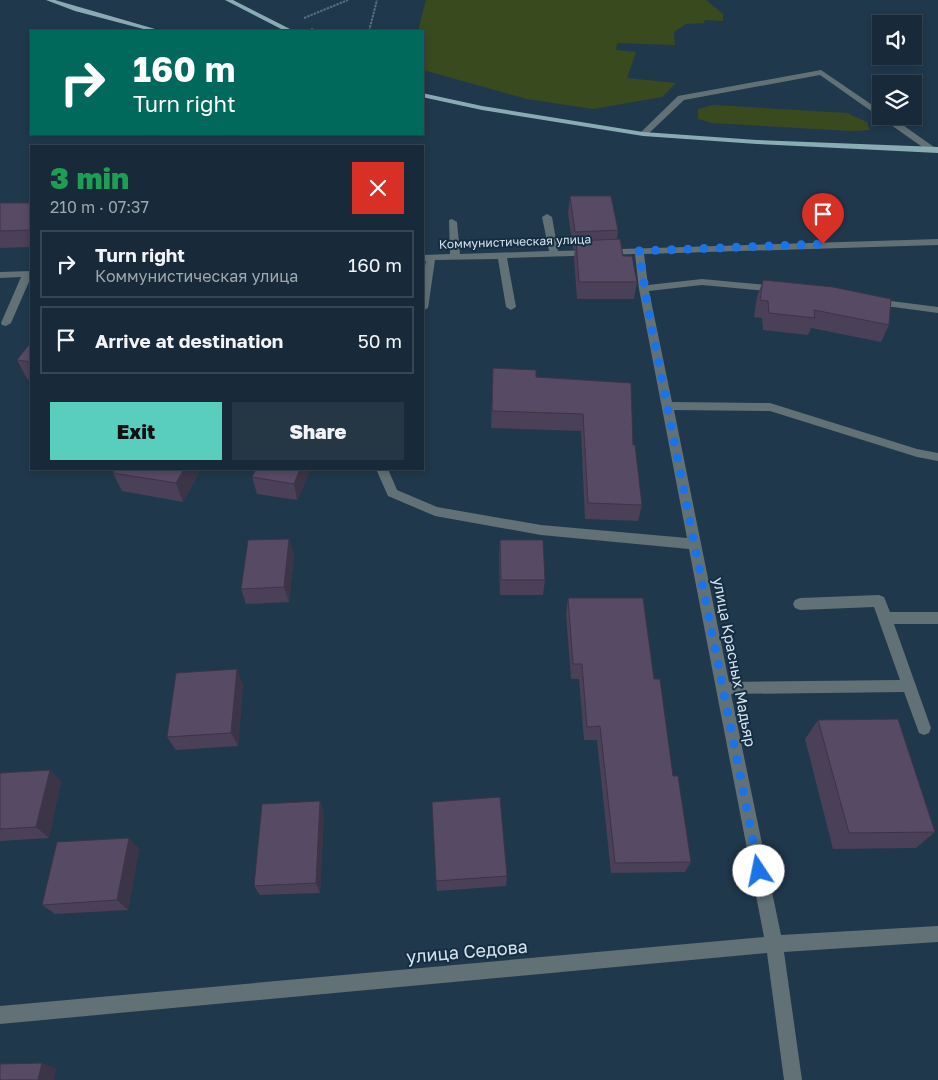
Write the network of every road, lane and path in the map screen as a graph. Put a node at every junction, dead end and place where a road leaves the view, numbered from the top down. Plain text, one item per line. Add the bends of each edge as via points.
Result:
1 (48, 0) edge
2 (228, 0) edge
3 (348, 0) edge
4 (377, 0) edge
5 (300, 20) dead end
6 (154, 30) edge
7 (288, 30) edge
8 (369, 30) edge
9 (424, 95) edge
10 (872, 107) edge
11 (898, 125) edge
12 (643, 134) junction
13 (936, 150) edge
14 (547, 217) dead end
15 (452, 222) dead end
16 (938, 242) edge
17 (639, 251) junction
18 (554, 253) junction
19 (502, 255) junction
20 (455, 256) junction
21 (427, 257) edge
22 (29, 274) edge
23 (0, 275) edge
24 (644, 290) junction
25 (786, 291) edge
26 (862, 300) edge
27 (511, 307) dead end
28 (424, 308) edge
29 (938, 310) edge
30 (6, 322) dead end
31 (667, 406) junction
32 (938, 457) edge
33 (382, 470) edge
34 (694, 544) junction
35 (800, 604) dead end
36 (885, 618) junction
37 (938, 618) edge
38 (908, 686) junction
39 (723, 688) junction
40 (924, 728) dead end
41 (938, 934) edge
42 (774, 944) junction
43 (0, 1015) edge
44 (793, 1080) edge

1 - 6 main road
2 - 7 main road
3 - 5 path
4 - 8 path
9 - 12 main road
10 - 12 street via 821,72 681,98
11 - 13 street
12 - 13 main road
14 - 18 street
15 - 20 street
16 - 17 street, Коммунистическая улица
17 - 18 street, Коммунистическая улица
17 - 24 street, улица Красных Мадьяр
18 - 19 street, Коммунистическая улица
19 - 20 street, Коммунистическая улица
19 - 27 street
20 - 21 street, Коммунистическая улица
21 - 28 street
22 - 23 street
22 - 30 street
24 - 25 street via 702,282
24 - 31 street, улица Красных Мадьяр
26 - 29 street
31 - 32 street via 770,407
31 - 34 street, улица Красных Мадьяр
33 - 34 street via 392,493 435,511 541,530
34 - 39 street, улица Красных Мадьяр
35 - 36 street via 879,601
36 - 37 street
36 - 38 street
38 - 39 street
38 - 40 street
39 - 42 street, улица Красных Мадьяр
41 - 42 street, улица Седова
42 - 43 street, улица Седова
42 - 44 street, улица Красных Мадьяр

